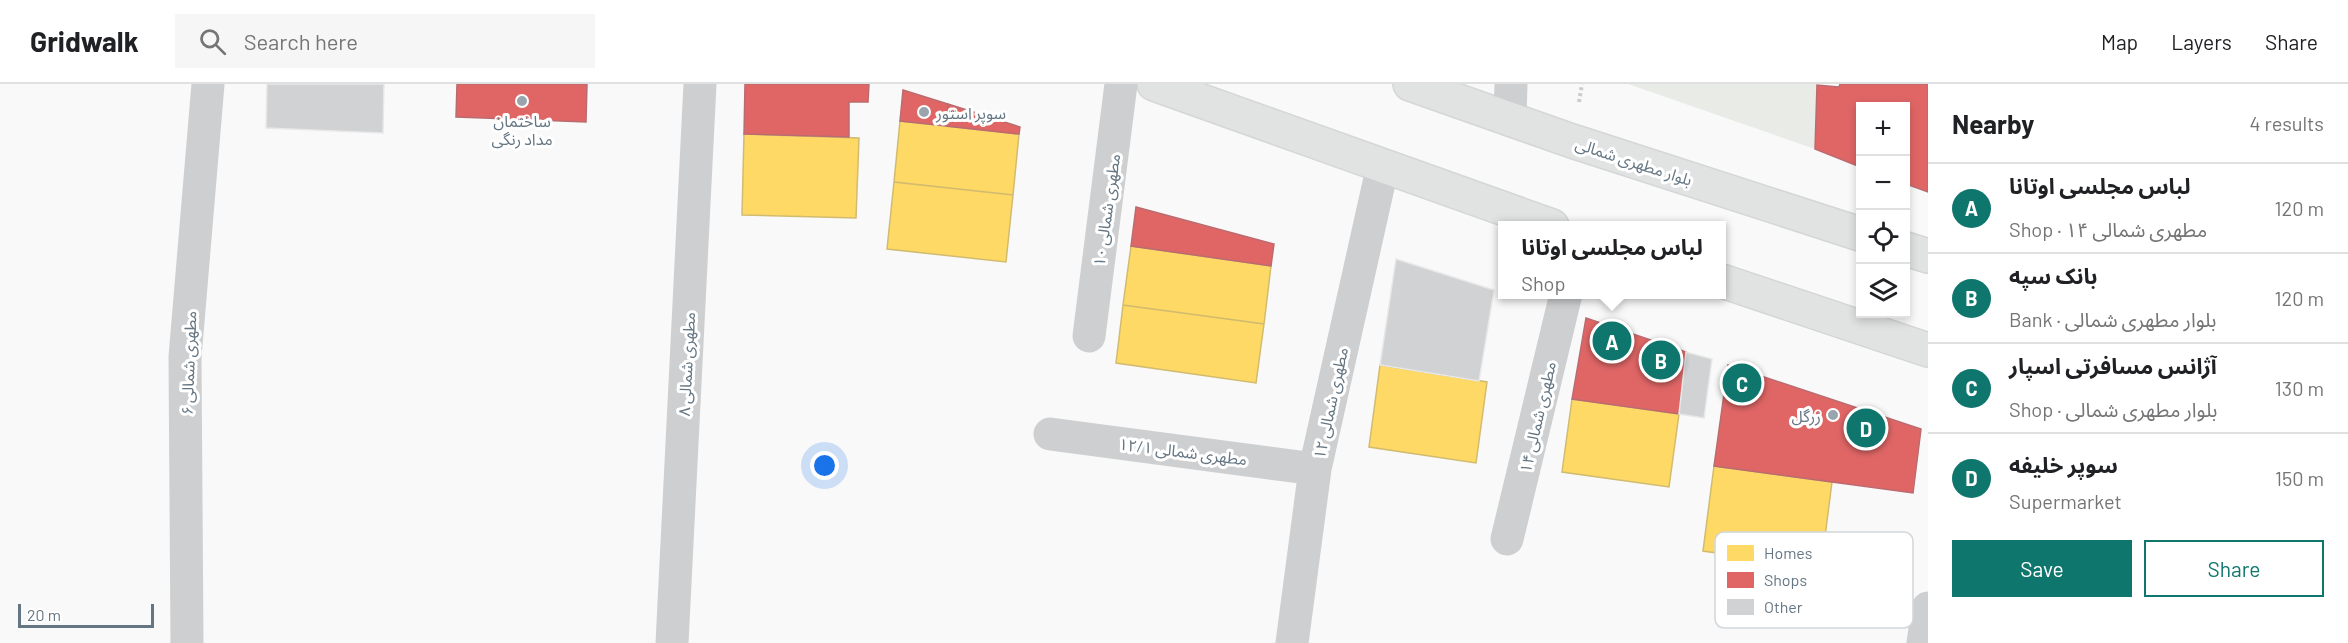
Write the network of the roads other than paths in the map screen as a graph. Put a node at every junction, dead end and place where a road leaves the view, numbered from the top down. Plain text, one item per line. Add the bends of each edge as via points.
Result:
1 (208, 84) edge
2 (700, 84) edge
3 (1121, 84) edge
4 (1154, 84) edge
5 (1410, 84) edge
6 (1511, 84) edge
7 (1510, 118) junction
8 (1383, 165) junction
9 (1541, 221) edge
10 (1856, 233) edge
11 (1910, 251) edge
12 (1928, 256) edge
13 (1726, 282) edge
14 (1565, 299) edge
15 (1089, 336) dead end
16 (1928, 350) edge
17 (1050, 434) dead end
18 (1315, 469) junction
19 (1508, 539) dead end
20 (1928, 608) edge
21 (187, 643) edge
22 (672, 643) edge
23 (1292, 643) edge
24 (1923, 643) edge

1 - 21 street, ۶ مطهری شمالی via 185,357
2 - 22 street, ۸ مطهری شمالی
3 - 15 street, ۱۰ مطهری شمالی
4 - 8 main road
5 - 7 main road, بلوار مطهرى شمالى
6 - 7 street
7 - 10 main road, بلوار مطهرى شمالى
8 - 9 main road
8 - 18 street, ۱۲ مطهری شمالی
11 - 12 main road
13 - 16 main road
14 - 19 street, ۱۴ مطهری شمالی
17 - 18 street, ۱۲/۱ مطهری شمالی
18 - 23 street, ۱۲ مطهری شمالی
20 - 24 street

